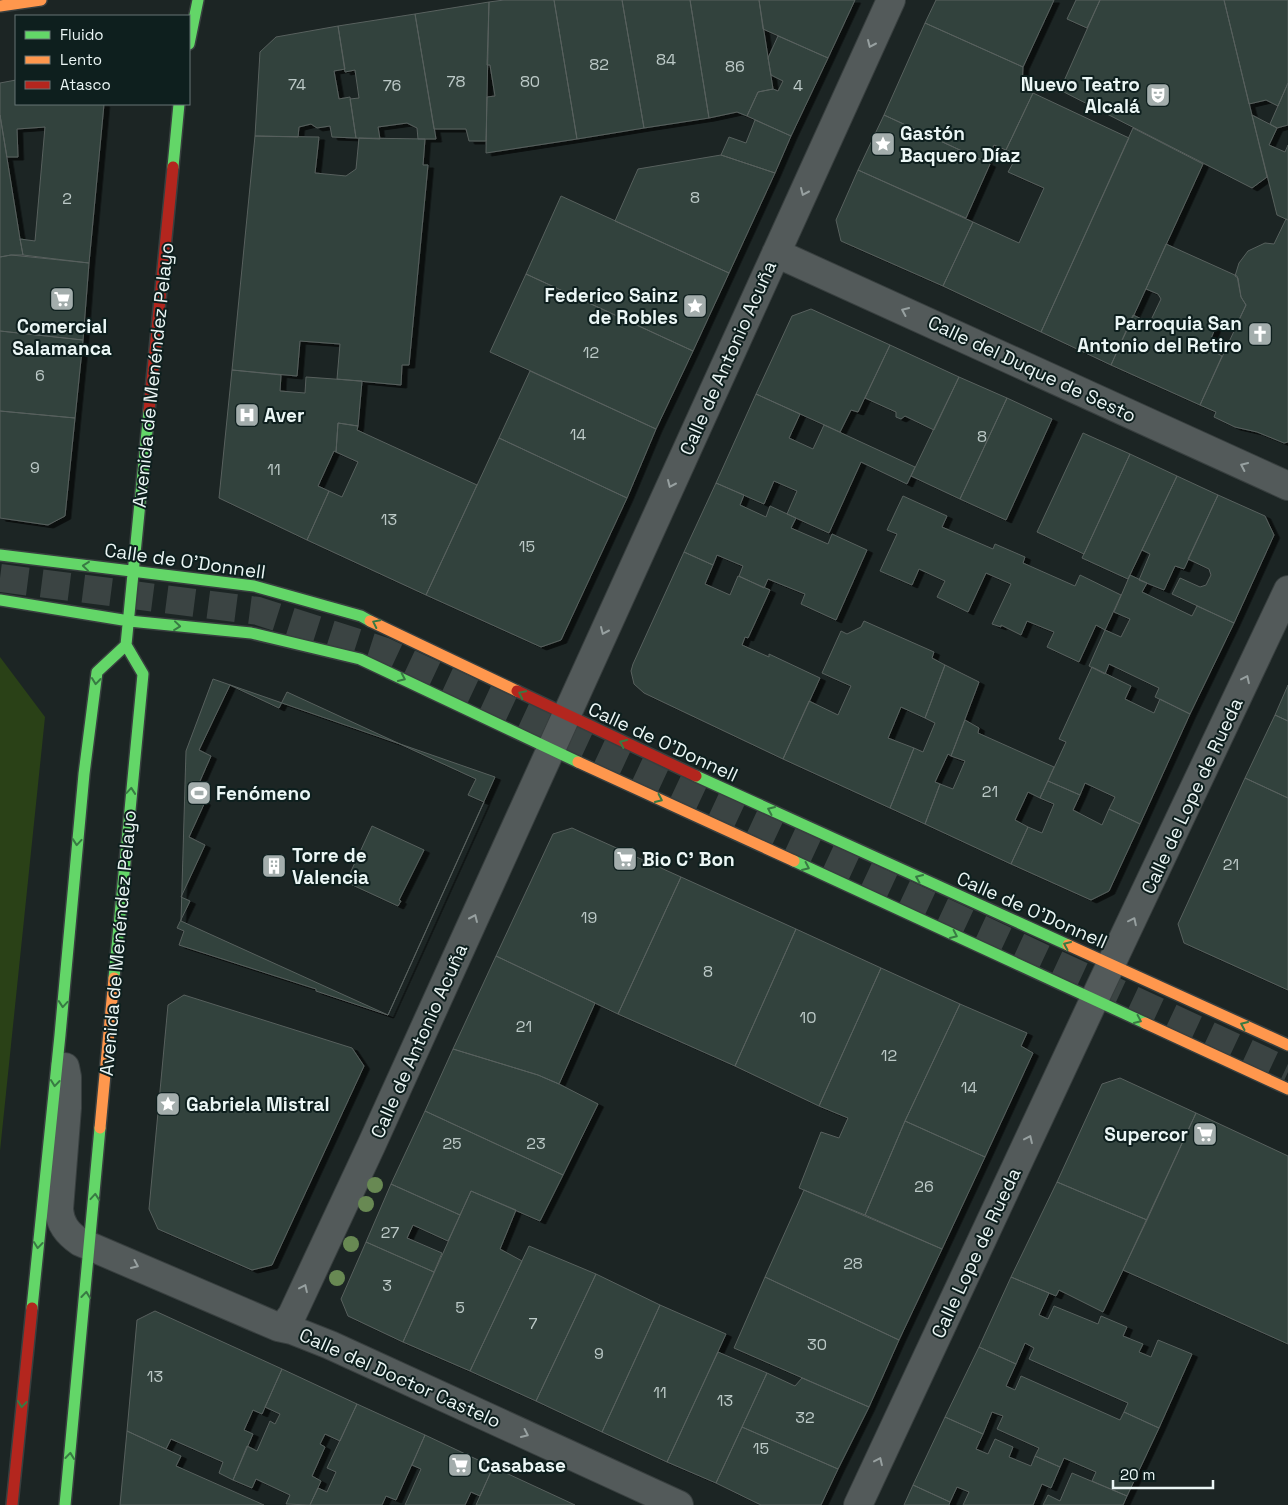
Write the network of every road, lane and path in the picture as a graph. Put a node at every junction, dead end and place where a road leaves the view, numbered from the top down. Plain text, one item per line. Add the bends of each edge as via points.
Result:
1 (41, 0) edge
2 (198, 0) edge
3 (891, 0) edge
4 (0, 6) edge
5 (190, 39) edge
6 (179, 105) edge
7 (776, 253) junction
8 (1288, 486) edge
9 (0, 555) edge
10 (134, 571) junction
11 (1288, 590) edge
12 (0, 600) edge
13 (128, 621) junction
14 (126, 645) junction
15 (566, 716) junction
16 (551, 749) junction
17 (1111, 965) junction
18 (1094, 1000) junction
19 (60, 1035) junction
20 (1288, 1045) edge
21 (1288, 1089) edge
22 (90, 1245) junction
23 (278, 1327) junction
24 (12, 1505) edge
25 (65, 1505) edge
26 (679, 1505) edge
27 (858, 1505) edge

1 - 4 main road
2 - 5 main road
3 -> 7 street, Calle de Antonio Acuña
6 - 10 main road, Avenida de Menéndez Pelayo
8 -> 7 street, Calle del Duque de Sesto
7 -> 15 street, Calle de Antonio Acuña
10 -> 9 main road, Calle de O'Donnell
10 - 13 main road, Avenida de Menéndez Pelayo
15 -> 10 main road, Calle de O'Donnell via 361,616 254,586
17 -> 11 street, Calle de Lope de Rueda
12 - 13 main road
13 - 14 main road, Avenida de Menéndez Pelayo
13 -> 16 main road via 251,634 360,659
14 -> 19 main road via 96,672
22 -> 14 main road, Avenida de Menéndez Pelayo via 143,674
15 - 16 street, Calle de Antonio Acuña
17 -> 15 main road, Calle de O'Donnell
16 -> 18 main road
23 -> 16 street, Calle de Antonio Acuña via 292,1315
17 - 18 street, Calle de Lope de Rueda
20 -> 17 main road, Calle de O'Donnell
18 -> 21 main road
27 -> 18 street, Calle Lope de Rueda
19 - 22 street via 67,1077 60,1219 69,1234
19 -> 24 main road
22 -> 23 street, Calle del Doctor Castelo
25 -> 22 main road, Avenida de Menéndez Pelayo
23 -> 26 street, Calle del Doctor Castelo via 330,1345

